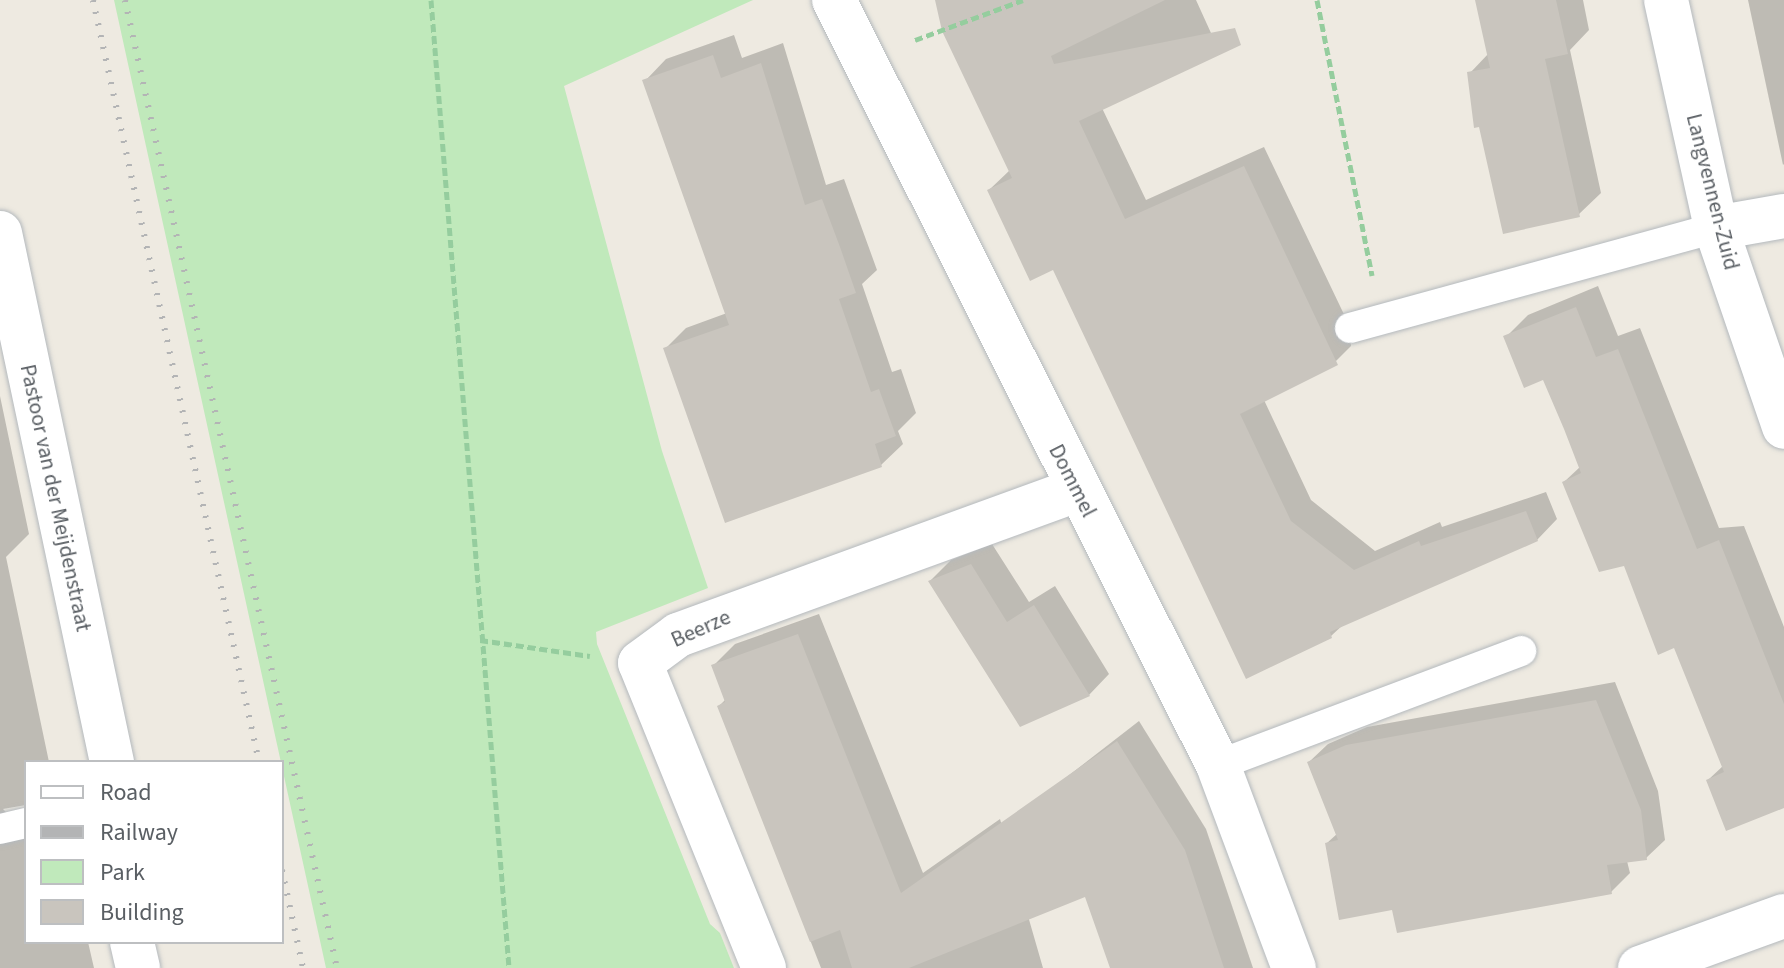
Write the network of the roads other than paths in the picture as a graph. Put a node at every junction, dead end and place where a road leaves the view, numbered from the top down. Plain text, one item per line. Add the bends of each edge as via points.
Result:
1 (834, 0) edge
2 (1666, 0) edge
3 (1784, 216) edge
4 (1716, 228) junction
5 (0, 233) edge
6 (8, 312) edge
7 (1350, 328) dead end
8 (1784, 427) edge
9 (1076, 490) junction
10 (1521, 651) dead end
11 (112, 760) edge
12 (1218, 765) junction
13 (24, 823) edge
14 (0, 829) edge
15 (1784, 916) edge
16 (132, 944) edge
17 (138, 968) edge
18 (764, 968) edge
19 (1294, 968) edge
20 (1640, 968) edge

1 - 9 street, Dommel
2 - 4 street, Langvennen-Zuid
3 - 4 street
4 - 7 lane
4 - 8 street, Langvennen-Zuid
5 - 6 street, Pastoor van der Meijdenstraat
6 - 11 street, Pastoor van der Meijdenstraat
9 - 12 street, Dommel
9 - 18 street, Beerze via 678,635 640,663
10 - 12 lane
12 - 19 street, Dommel
13 - 14 lane
15 - 20 street
16 - 17 street

